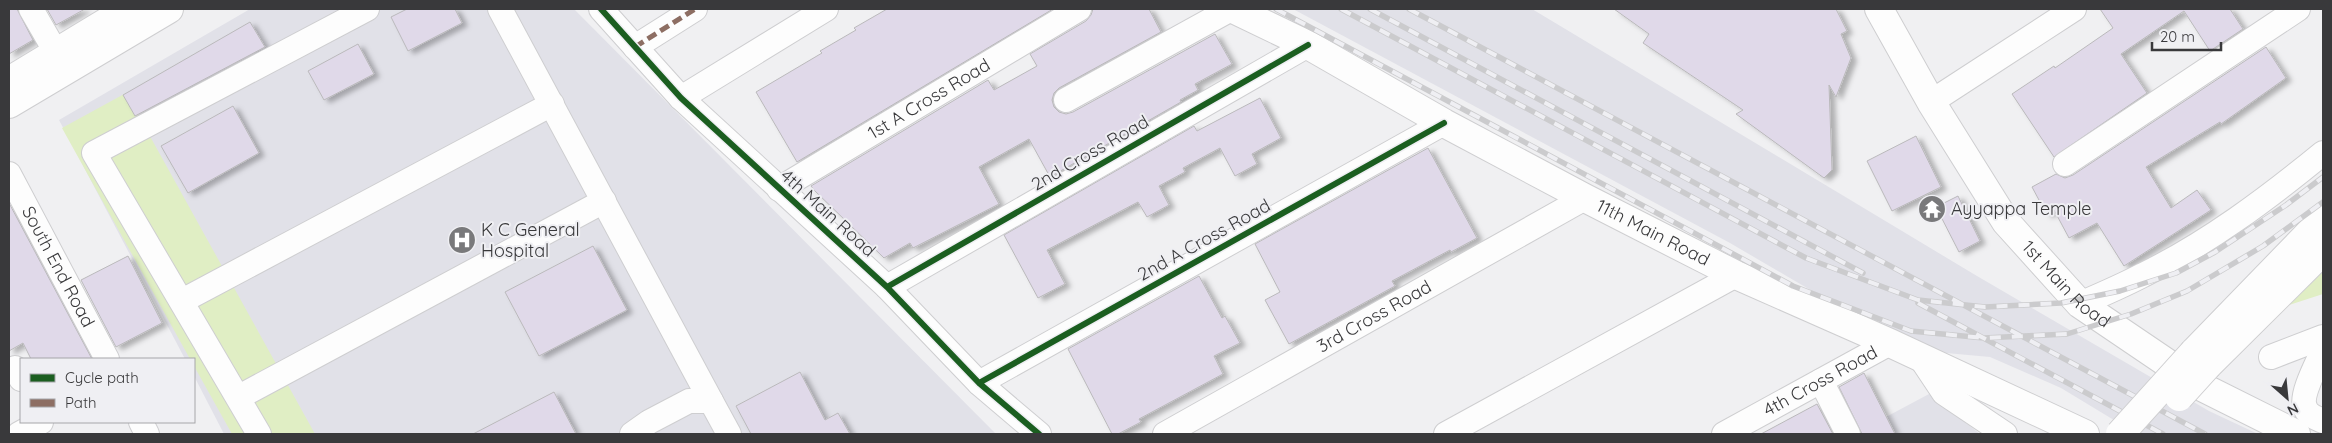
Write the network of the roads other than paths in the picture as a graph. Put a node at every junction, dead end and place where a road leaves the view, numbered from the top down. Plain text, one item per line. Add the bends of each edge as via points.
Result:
1 (31, 9) edge
2 (128, 9) edge
3 (169, 9) edge
4 (367, 9) edge
5 (500, 9) edge
6 (601, 9) edge
7 (695, 9) edge
8 (826, 9) edge
9 (1079, 9) edge
10 (1232, 9) edge
11 (1879, 9) edge
12 (2074, 9) edge
13 (2298, 9) edge
14 (1308, 45) junction
15 (635, 47) junction
16 (61, 62) junction
17 (9, 81) edge
18 (681, 98) junction
19 (1066, 100) dead end
20 (1931, 102) junction
21 (9, 104) edge
22 (552, 104) junction
23 (1444, 123) junction
24 (2323, 153) edge
25 (2065, 164) dead end
26 (9, 174) edge
27 (779, 189) junction
28 (1585, 198) junction
29 (604, 201) junction
30 (2323, 219) edge
31 (2323, 250) edge
32 (1736, 274) junction
33 (887, 287) junction
34 (182, 301) junction
35 (2080, 304) junction
36 (2323, 337) edge
37 (1890, 343) junction
38 (2323, 350) edge
39 (1920, 357) junction
40 (2271, 357) dead end
41 (106, 358) edge
42 (2201, 358) junction
43 (1820, 381) junction
44 (979, 383) junction
45 (239, 397) junction
46 (711, 401) junction
47 (2323, 421) edge
48 (39, 423) edge
49 (142, 423) edge
50 (19, 434) edge
51 (148, 434) edge
52 (259, 434) edge
53 (632, 434) edge
54 (728, 434) edge
55 (1039, 434) edge
56 (1165, 434) edge
57 (1446, 434) edge
58 (1724, 434) edge
59 (1848, 434) edge
60 (2005, 434) edge
61 (2086, 434) edge
62 (2120, 434) edge
63 (2146, 434) edge
64 (2296, 434) edge

1 - 16 street
2 - 16 main road
3 - 16 main road
4 - 34 street via 94,153
5 - 22 street
6 - 15 street, 4th Main Road
7 - 15 street
8 - 18 street
9 - 27 street, 1st A Cross Road
10 - 14 main road, 11th Main Road
10 - 19 street
11 - 20 main road, 1st Main Road
12 - 20 street
13 - 25 street
14 - 23 main road, 11th Main Road
14 - 33 street, 2nd Cross Road
15 - 18 street, 4th Main Road
16 - 17 main road
16 - 21 main road
18 - 27 street, 4th Main Road
20 - 35 main road, 1st Main Road via 2006,222
22 - 29 street
22 - 34 street
23 - 28 main road, 11th Main Road
23 - 44 street, 2nd A Cross Road
24 - 35 street via 2279,190 2221,230 2144,275
26 - 41 street, South End Road
27 - 33 street, 4th Main Road
28 - 32 main road, 11th Main Road
28 - 56 street, 3rd Cross Road
29 - 45 street
29 - 46 street
30 - 42 main road
31 - 42 main road
32 - 37 main road, 11th Main Road
32 - 57 street
33 - 44 street, 4th Main Road
34 - 45 street
35 - 64 main road, 1st Main Road via 2204,388
36 - 40 street
37 - 39 main road, 11th Main Road
37 - 43 street, 4th Cross Road
38 - 47 street via 2304,397 2305,407 2312,416
39 - 60 street via 1944,393
39 - 61 main road, 11th Main Road
42 - 62 main road, bridge
42 - 63 main road, bridge
43 - 58 street, 4th Cross Road
43 - 59 street
44 - 55 street, 4th Main Road
45 - 52 street
46 - 53 street via 689,401
46 - 54 street
48 - 50 street
49 - 51 street

